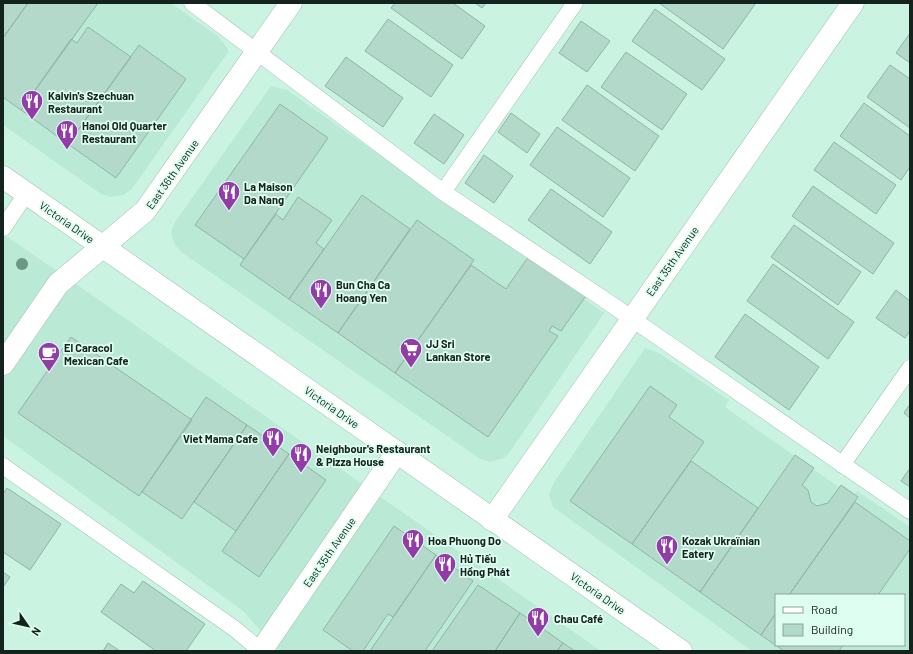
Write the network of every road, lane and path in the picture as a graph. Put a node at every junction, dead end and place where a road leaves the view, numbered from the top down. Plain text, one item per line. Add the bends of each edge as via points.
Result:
1 (192, 3) edge
2 (291, 3) edge
3 (575, 3) edge
4 (853, 3) edge
5 (257, 51) junction
6 (3, 177) edge
7 (443, 192) junction
8 (26, 194) junction
9 (3, 228) edge
10 (103, 247) junction
11 (631, 319) junction
12 (3, 364) edge
13 (910, 368) edge
14 (397, 452) junction
15 (842, 465) junction
16 (3, 466) edge
17 (910, 511) edge
18 (492, 520) junction
19 (261, 651) edge
20 (682, 651) edge

1 - 5 lane
2 - 5 street, East 36th Avenue
3 - 7 lane
4 - 11 street, East 35th Avenue
5 - 7 lane
5 - 10 street, East 36th Avenue via 145,211
6 - 8 street, Victoria Drive
7 - 11 lane
8 - 9 lane
8 - 10 street, Victoria Drive
10 - 12 street, East 36th Avenue via 58,284
10 - 14 street, Victoria Drive
11 - 15 lane
11 - 18 street, East 35th Avenue
13 - 15 lane
14 - 18 street, Victoria Drive
14 - 19 street, East 35th Avenue
15 - 17 lane
16 - 19 lane via 236,629
18 - 20 street, Victoria Drive

